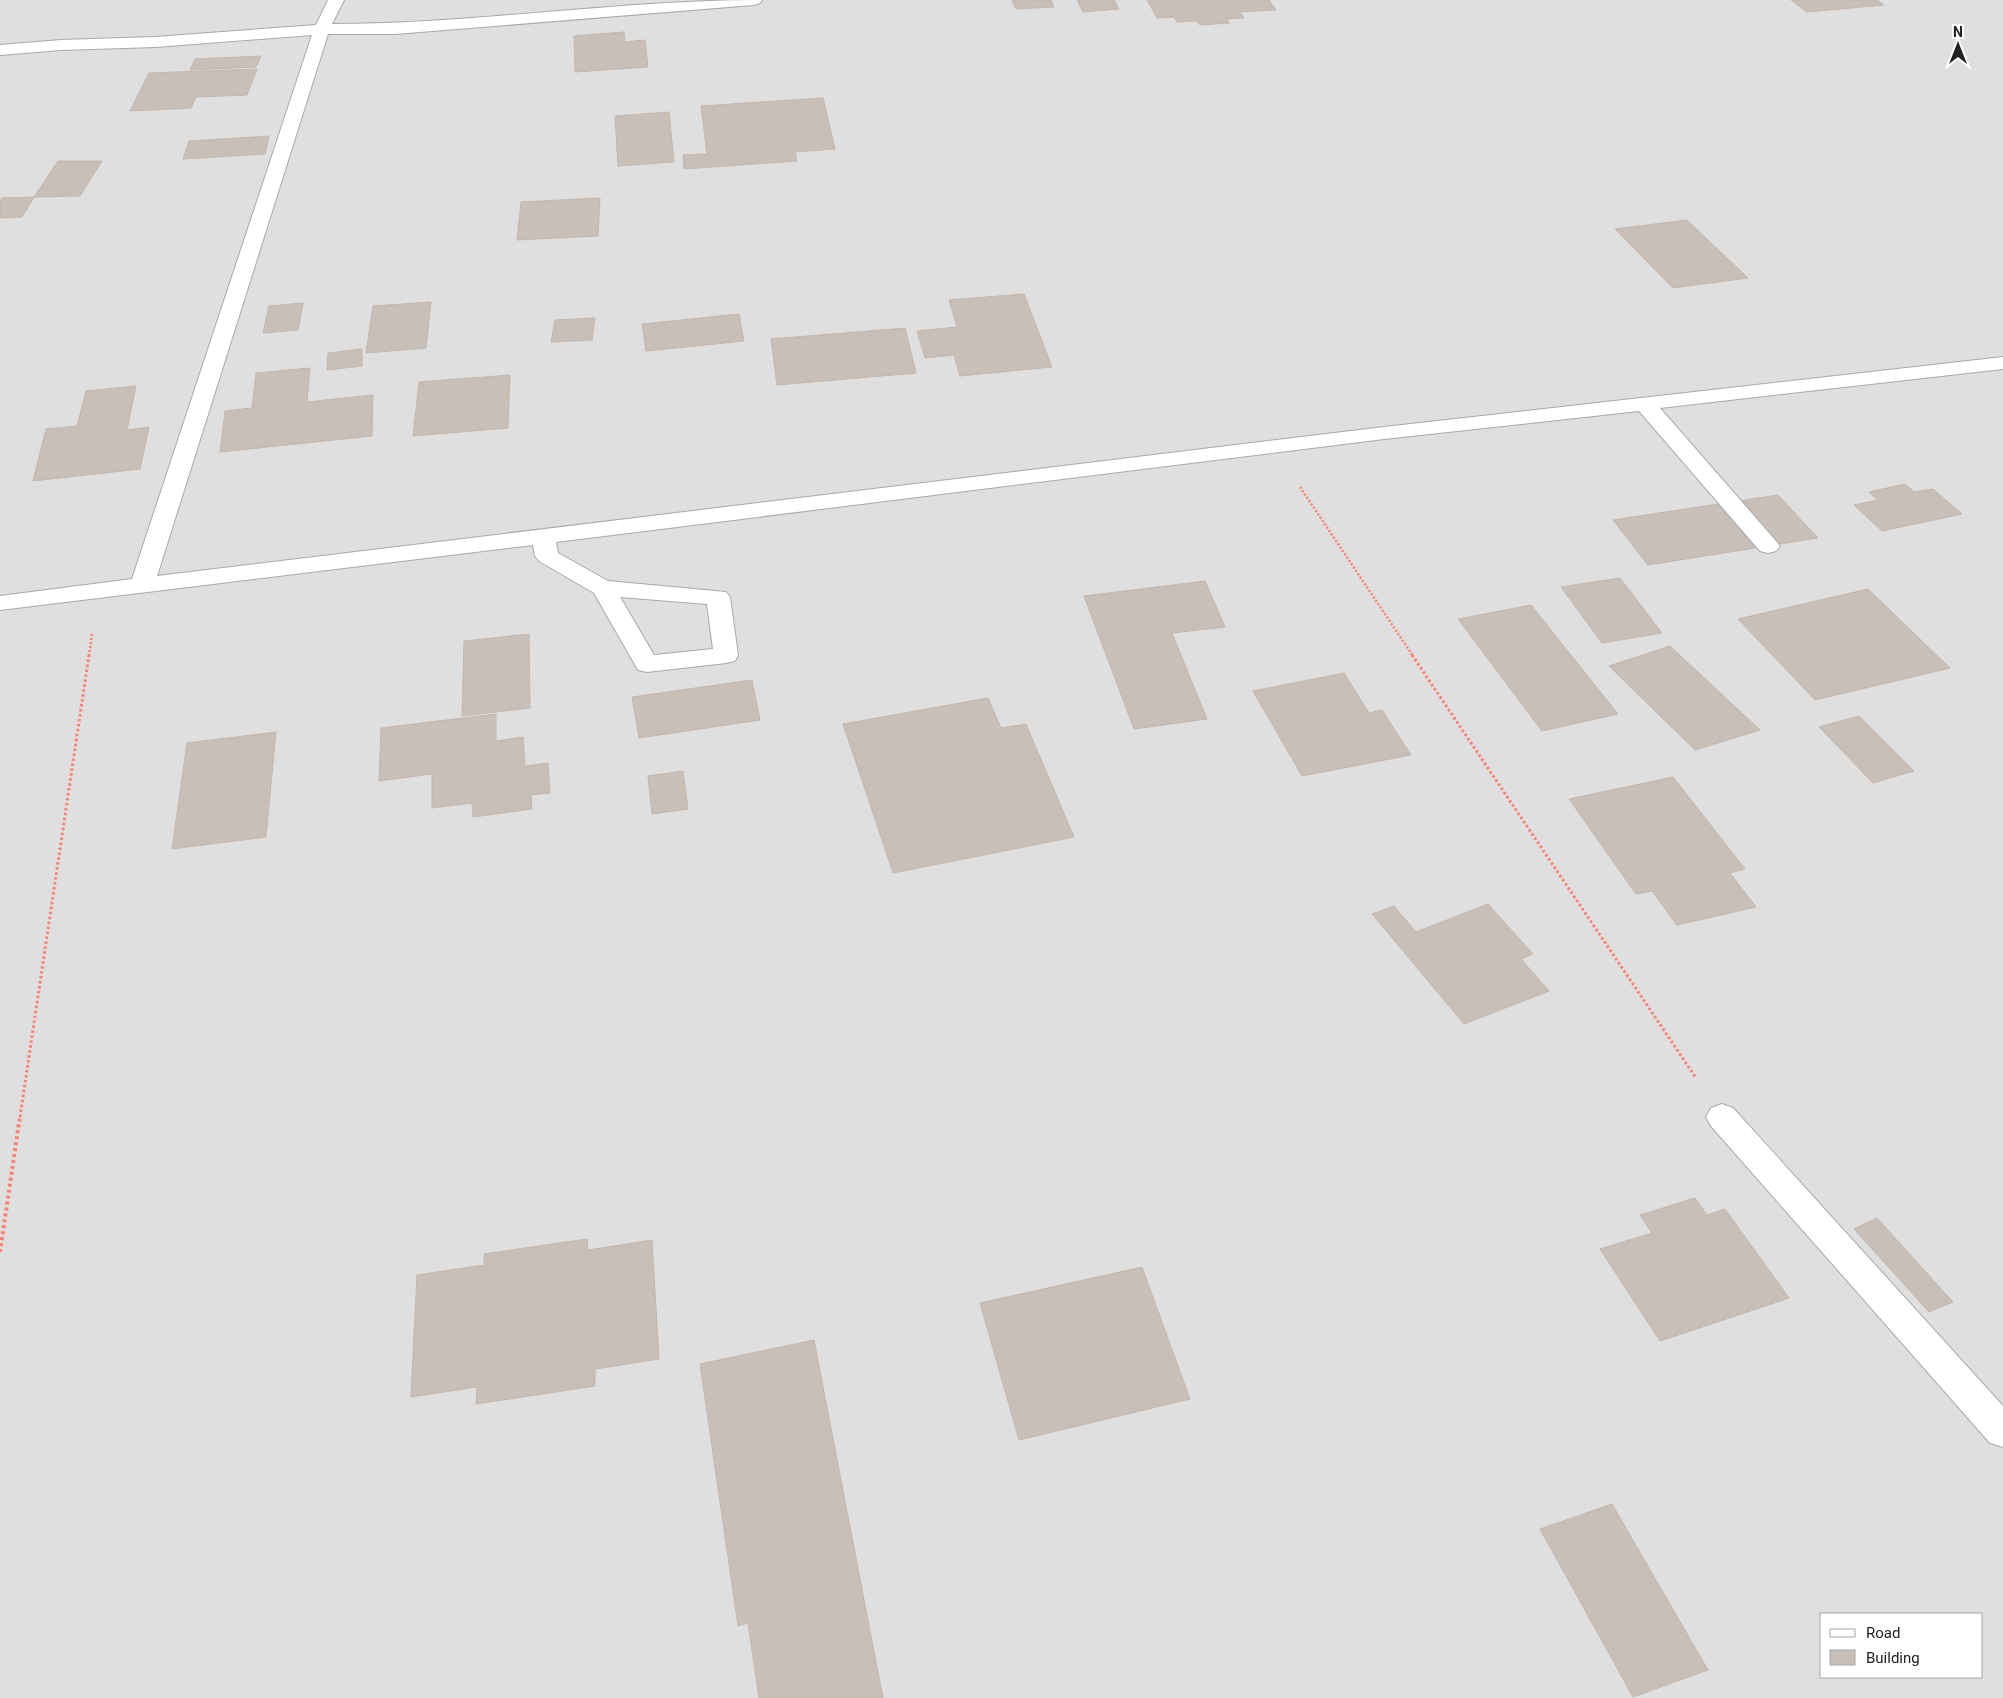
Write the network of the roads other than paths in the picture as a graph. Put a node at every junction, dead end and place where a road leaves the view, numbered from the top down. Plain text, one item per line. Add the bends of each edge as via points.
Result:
1 (336, 0) edge
2 (754, 0) edge
3 (322, 29) junction
4 (0, 50) edge
5 (2003, 363) edge
6 (1646, 404) junction
7 (543, 536) junction
8 (1768, 546) dead end
9 (142, 585) junction
10 (603, 588) junction
11 (0, 603) edge
12 (1722, 1116) road end
13 (2003, 1432) edge

1 - 3 street
2 - 3 street via 394,29
3 - 4 street
3 - 9 street
5 - 6 street
6 - 7 street
6 - 8 street
7 - 9 street
7 - 10 street via 547,556
9 - 11 street
10 - 10 street via 718,598 726,655 647,664
12 - 13 street

